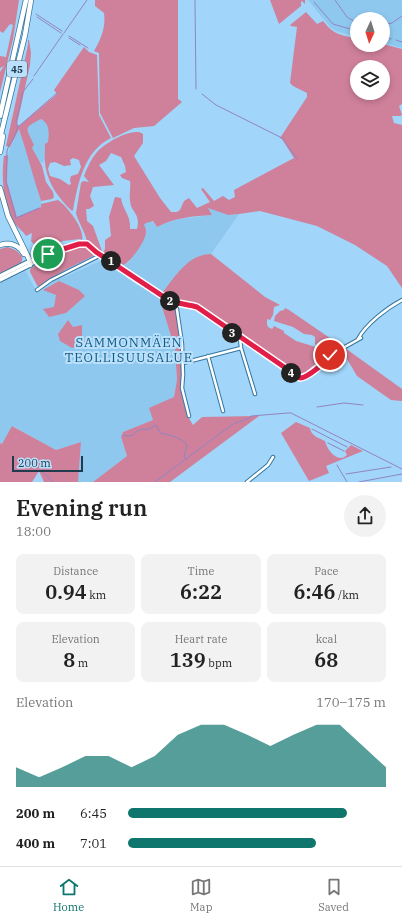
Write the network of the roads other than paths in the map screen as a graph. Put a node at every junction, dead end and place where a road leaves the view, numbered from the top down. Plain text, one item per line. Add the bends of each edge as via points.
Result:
1 (26, 0) edge
2 (32, 0) edge
3 (0, 116) edge
4 (4, 123) junction
5 (0, 138) edge
6 (0, 152) edge
7 (0, 188) edge
8 (0, 245) edge
9 (101, 255) junction
10 (29, 263) junction
11 (0, 276) edge
12 (0, 280) edge
13 (38, 290) dead end
14 (402, 300) edge
15 (176, 303) junction
16 (240, 338) junction
17 (361, 338) dead end
18 (357, 340) junction
19 (241, 348) junction
20 (208, 356) junction
21 (183, 363) junction
22 (255, 394) dead end
23 (223, 411) dead end
24 (189, 416) dead end
25 (273, 457) dead end
26 (247, 482) edge

1 - 3 highway, 45
2 - 4 highway, 45
4 - 5 highway, 45
4 - 6 highway
7 - 10 highway via 8,216
8 - 10 highway via 18,247
9 - 10 street via 84,243
9 - 13 street via 57,277
9 - 15 street
10 - 11 main road
10 - 12 main road
14 - 18 street via 372,322
15 - 16 street via 197,307
15 - 21 street
16 - 18 street via 300,378 319,368 325,358
16 - 19 street
17 - 18 street
19 - 20 street
19 - 22 street
20 - 21 street
20 - 23 street
21 - 24 street via 182,388
25 - 26 street via 268,465

